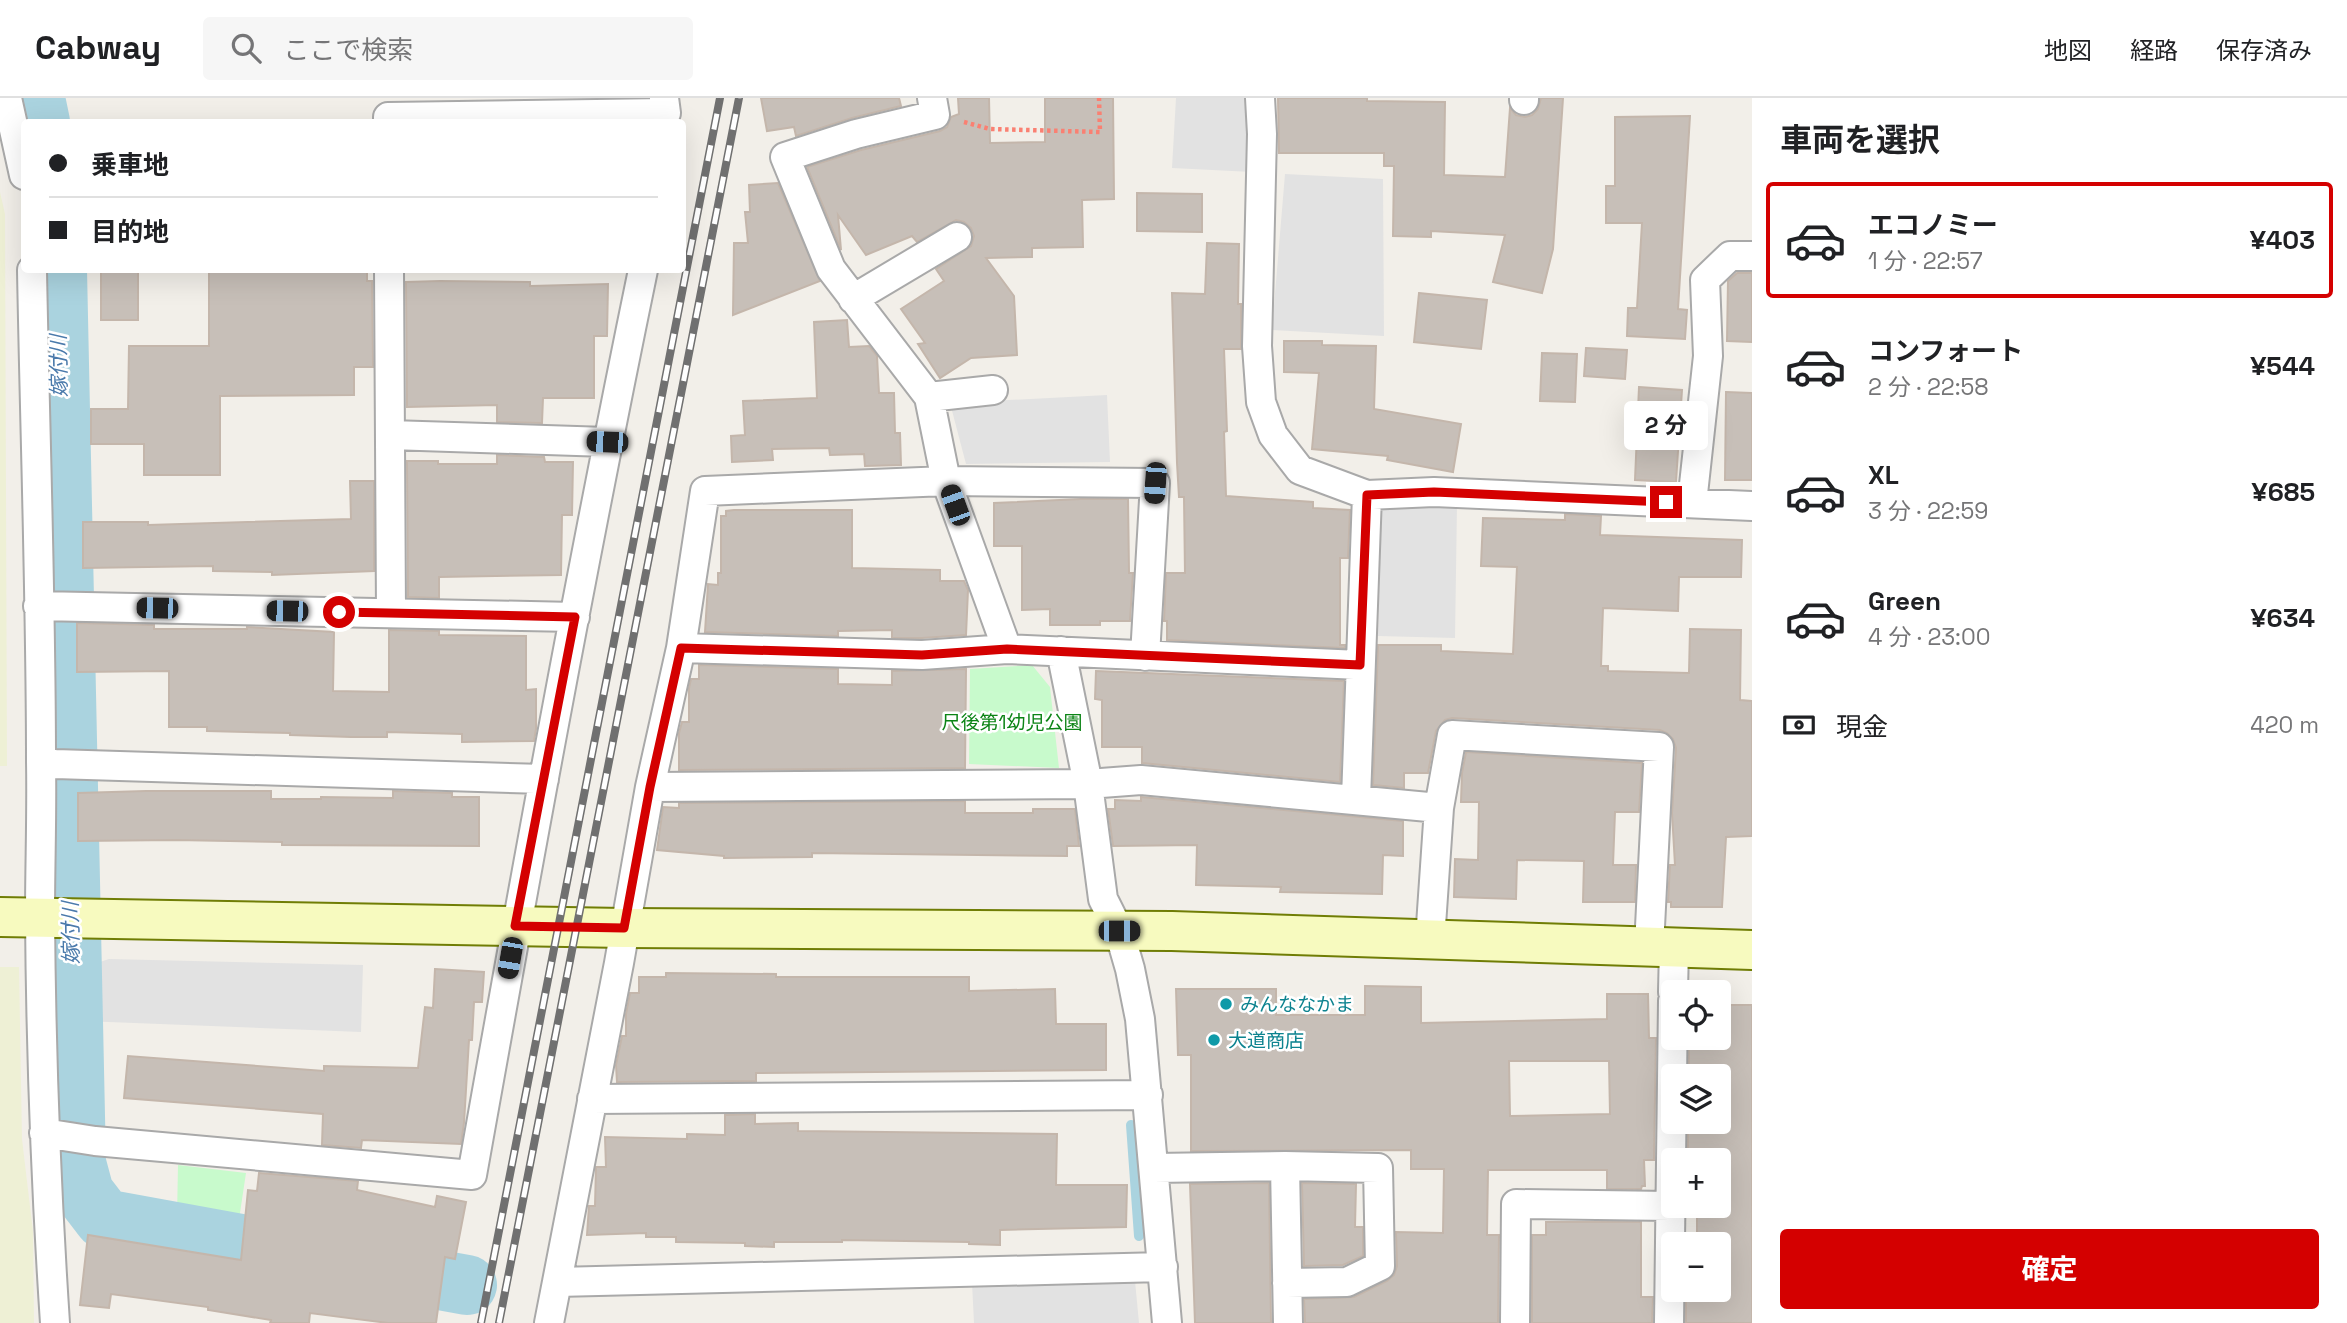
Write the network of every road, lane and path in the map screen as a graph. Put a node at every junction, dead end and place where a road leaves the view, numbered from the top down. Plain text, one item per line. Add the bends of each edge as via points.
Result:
1 (7, 98) edge
2 (664, 98) edge
3 (1100, 98) edge
4 (1260, 98) edge
5 (934, 106) edge
6 (388, 119) edge
7 (21, 161) edge
8 (957, 237) dead end
9 (1752, 256) edge
10 (32, 273) edge
11 (389, 273) edge
12 (642, 273) edge
13 (853, 299) junction
14 (992, 390) dead end
15 (929, 397) junction
16 (390, 435) junction
17 (607, 442) junction
18 (946, 481) junction
19 (1367, 495) junction
20 (1692, 503) junction
21 (1752, 506) edge
22 (38, 606) junction
23 (391, 613) junction
24 (575, 617) junction
25 (681, 648) junction
26 (1007, 649) junction
27 (1060, 652) junction
28 (1145, 656) junction
29 (1360, 665) junction
30 (41, 762) junction
31 (544, 779) junction
32 (1088, 783) junction
33 (650, 787) junction
34 (1356, 799) junction
35 (1439, 808) junction
36 (0, 917) edge
37 (40, 917) junction
38 (515, 926) junction
39 (624, 928) junction
40 (1119, 931) junction
41 (1430, 940) junction
42 (1661, 947) junction
43 (1752, 950) edge
44 (1670, 980) edge
45 (1673, 1050) edge
46 (1148, 1096) junction
47 (592, 1099) junction
48 (44, 1133) junction
49 (1672, 1148) edge
50 (1284, 1166) junction
51 (1154, 1168) junction
52 (1661, 1206) edge
53 (1671, 1218) edge
54 (1163, 1267) junction
55 (557, 1282) junction
56 (1287, 1283) junction
57 (61, 1322) edge
58 (549, 1323) edge
59 (1167, 1323) edge
60 (1288, 1323) edge
61 (1515, 1323) edge
62 (1669, 1323) edge

1 - 7 street
2 - 6 street via 666,113
3 - 5 path via 1100,132 990,129
4 - 19 street via 1257,346 1261,402 1273,435 1300,470
5 - 13 street via 785,157 831,269
8 - 13 street
9 - 20 street via 1730,256 1704,280 1708,355
10 - 22 street
11 - 16 street
12 - 17 street
13 - 15 street
14 - 15 street
15 - 18 street
16 - 17 street
16 - 23 street
17 - 24 street
18 - 25 street via 705,491
18 - 26 street
18 - 28 street via 1155,483
19 - 20 street via 1434,492
19 - 29 street
20 - 21 street
22 - 23 street
22 - 30 street
23 - 24 street
24 - 31 street
25 - 26 street via 922,655
25 - 33 street
26 - 27 street
27 - 28 street
27 - 32 street
28 - 29 street
29 - 34 street
30 - 31 street
30 - 37 street
31 - 38 street
32 - 33 street
32 - 34 street via 1141,780
32 - 40 street via 1103,899
33 - 39 street
34 - 35 street
35 - 41 street
35 - 42 street via 1452,735 1659,747
36 - 37 street
37 - 38 street
37 - 48 street
38 - 39 street
38 - 48 street via 472,1175
39 - 40 street
39 - 47 street
40 - 41 street
40 - 46 street via 1140,1019
41 - 42 street
42 - 43 street
42 - 44 street
45 - 49 street
46 - 47 street
46 - 51 street
47 - 55 street
48 - 57 street via 52,1300
50 - 51 street
50 - 56 street
50 - 56 street via 1378,1168 1380,1266 1347,1282
51 - 54 street
52 - 61 street via 1516,1204
53 - 62 street
54 - 55 street
54 - 59 street
55 - 58 street
56 - 60 street

